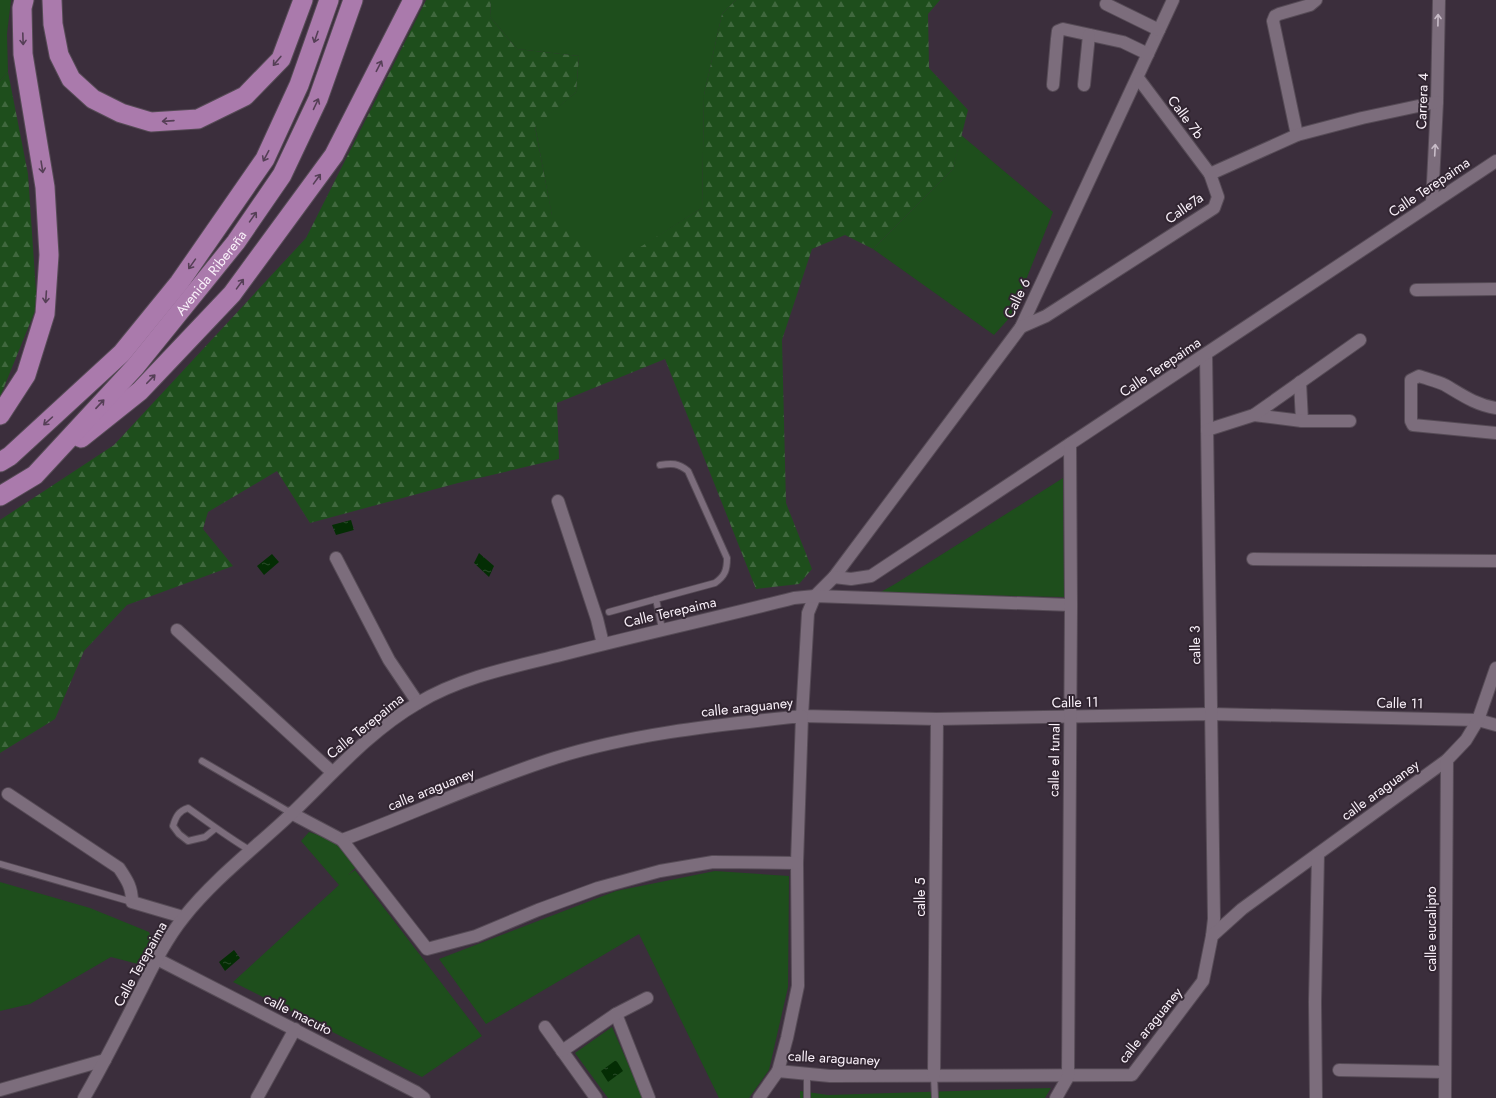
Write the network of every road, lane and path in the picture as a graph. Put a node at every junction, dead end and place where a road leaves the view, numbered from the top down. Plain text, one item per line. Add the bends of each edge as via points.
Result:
1 (24, 0) edge
2 (52, 0) edge
3 (303, 0) edge
4 (329, 0) edge
5 (353, 0) edge
6 (413, 0) edge
7 (1173, 0) edge
8 (1316, 0) edge
9 (1438, 0) edge
10 (1106, 4) dead end
11 (1159, 30) junction
12 (1089, 35) junction
13 (1148, 54) junction
14 (1138, 78) junction
15 (1084, 85) dead end
16 (1054, 86) dead end
17 (1437, 102) junction
18 (1297, 135) junction
19 (1496, 161) edge
20 (1210, 174) junction
21 (1432, 203) junction
22 (1496, 289) edge
23 (1416, 290) dead end
24 (1021, 327) junction
25 (1360, 340) dead end
26 (1206, 354) junction
27 (1300, 382) junction
28 (1496, 408) edge
29 (0, 415) edge
30 (1254, 415) junction
31 (1302, 421) junction
32 (1350, 421) dead end
33 (1207, 430) junction
34 (1496, 433) edge
35 (1070, 444) junction
36 (0, 462) edge
37 (660, 465) dead end
38 (35, 475) junction
39 (0, 496) edge
40 (558, 502) dead end
41 (336, 558) dead end
42 (1253, 559) dead end
43 (1496, 561) edge
44 (834, 577) junction
45 (815, 596) junction
46 (656, 599) junction
47 (1071, 605) junction
48 (609, 612) dead end
49 (662, 629) junction
50 (178, 630) dead end
51 (603, 644) junction
52 (1496, 668) edge
53 (418, 703) junction
54 (1210, 714) junction
55 (802, 716) junction
56 (1070, 718) junction
57 (937, 719) junction
58 (1478, 720) junction
59 (1496, 725) edge
60 (1446, 760) junction
61 (202, 761) dead end
62 (332, 772) junction
63 (8, 794) dead end
64 (291, 813) junction
65 (216, 828) junction
66 (342, 840) junction
67 (251, 851) junction
68 (1318, 854) junction
69 (798, 863) junction
70 (0, 864) edge
71 (132, 902) junction
72 (184, 917) junction
73 (1212, 936) junction
74 (157, 959) junction
75 (647, 998) dead end
76 (616, 1014) junction
77 (545, 1027) dead end
78 (296, 1029) junction
79 (562, 1051) junction
80 (105, 1060) junction
81 (1339, 1070) dead end
82 (778, 1071) junction
83 (1445, 1072) junction
84 (806, 1074) junction
85 (934, 1076) junction
86 (1068, 1076) junction
87 (0, 1090) edge
88 (84, 1098) edge
89 (257, 1098) edge
90 (424, 1098) edge
91 (596, 1098) edge
92 (649, 1098) edge
93 (759, 1098) edge
94 (807, 1098) edge
95 (935, 1098) edge
96 (1056, 1098) edge
97 (1316, 1098) edge
98 (1445, 1098) edge

1 -> 29 main road via 23,54 45,187 49,255 45,314 26,375
3 -> 2 main road via 281,59 245,96 198,119 151,122 121,113 93,99 71,78 59,55 53,24
4 -> 36 main road, Avenida Ribereña via 299,85 265,159 179,283 122,353 10,456
38 -> 5 main road, Avenida Ribereña via 135,367 236,242 282,175 318,99
38 -> 6 main road via 140,391 232,294 334,155
7 - 11 street, Calle 6
8 - 18 street via 1310,5 1274,16 1273,21
17 -> 9 street, Carrera 4
10 - 11 street
11 - 13 street, Calle 6
12 - 13 street via 1123,42
12 - 15 street
12 - 16 street via 1063,29 1058,31
13 - 14 street, Calle 6
14 - 20 street, Calle 7b
14 - 24 street, Calle 6
17 - 18 street, Calle7a
21 -> 17 street, Carrera 4
18 - 20 street, Calle7a
19 - 21 street, Calle Terepaima
20 - 24 street, Calle7a via 1218,197 1214,208 1046,316
21 - 26 street, Calle Terepaima
22 - 23 street
24 - 44 street, Calle 6
25 - 27 street
26 - 33 street, calle 3
26 - 35 street, Calle Terepaima
27 - 30 street
27 - 31 street
28 - 34 street via 1486,407 1438,382 1419,376 1411,380 1413,425
30 - 31 street
30 - 33 street
31 - 32 street
33 - 54 street, calle 3
35 - 44 street, Calle Terepaima via 871,576 851,579
35 - 47 street, calle el tunal
37 - 46 lane via 671,463 688,471 727,558 727,569 723,577 715,583
38 - 39 main road, Avenida Ribereña
40 - 51 street
41 - 53 street via 389,660
42 - 43 street
44 - 45 street
45 - 47 street, Calle Terepaima
45 - 49 street, Calle Terepaima via 794,598
45 - 55 street via 808,613
46 - 48 lane
46 - 49 lane
47 - 56 street, calle el tunal
49 - 51 street, Calle Terepaima
50 - 62 street
51 - 53 street, Calle Terepaima via 498,671 452,686
52 - 58 street, calle araguaney
53 - 62 street, Calle Terepaima via 385,726
54 - 56 street, Calle 11
54 - 58 street, Calle 11
54 - 73 street, calle 3 via 1214,919
55 - 57 street, Calle 11
55 - 66 street, calle araguaney via 696,727 637,737 555,758
55 - 69 street, calle araguaney
56 - 57 street, Calle 11
56 - 86 street, calle el tunal
57 - 85 street, calle 5
58 - 59 street, Calle 11
58 - 60 street, calle araguaney via 1466,740
60 - 68 street, calle araguaney
60 - 83 street, calle eucalipto
61 - 64 lane
62 - 64 street, Calle Terepaima
63 - 71 street via 119,868 132,891
64 - 66 street
64 - 67 street, Calle Terepaima
65 - 65 lane via 188,808 181,810 174,826 188,841 205,837
65 - 67 lane
66 - 69 street via 427,949 476,936 598,888 660,871 713,862
67 - 72 street, Calle Terepaima
68 - 73 street, calle araguaney via 1242,909
68 - 97 street
69 - 82 street, calle araguaney via 798,986
70 - 71 lane
71 - 72 street
72 - 74 street, Calle Terepaima
73 - 86 street, calle araguaney via 1203,981 1132,1075
74 - 78 street, calle macuto
74 - 80 street, Calle Terepaima
75 - 76 street
76 - 79 street
76 - 92 street
77 - 79 street
78 - 89 street
78 - 90 street, calle macuto
79 - 91 street
80 - 87 street
80 - 88 street, Calle Terepaima
81 - 83 street
82 - 84 street, calle araguaney
82 - 93 street
83 - 98 street, calle eucalipto
84 - 85 street, calle araguaney
84 - 94 lane
85 - 86 street, calle araguaney
85 - 95 lane
86 - 96 street

